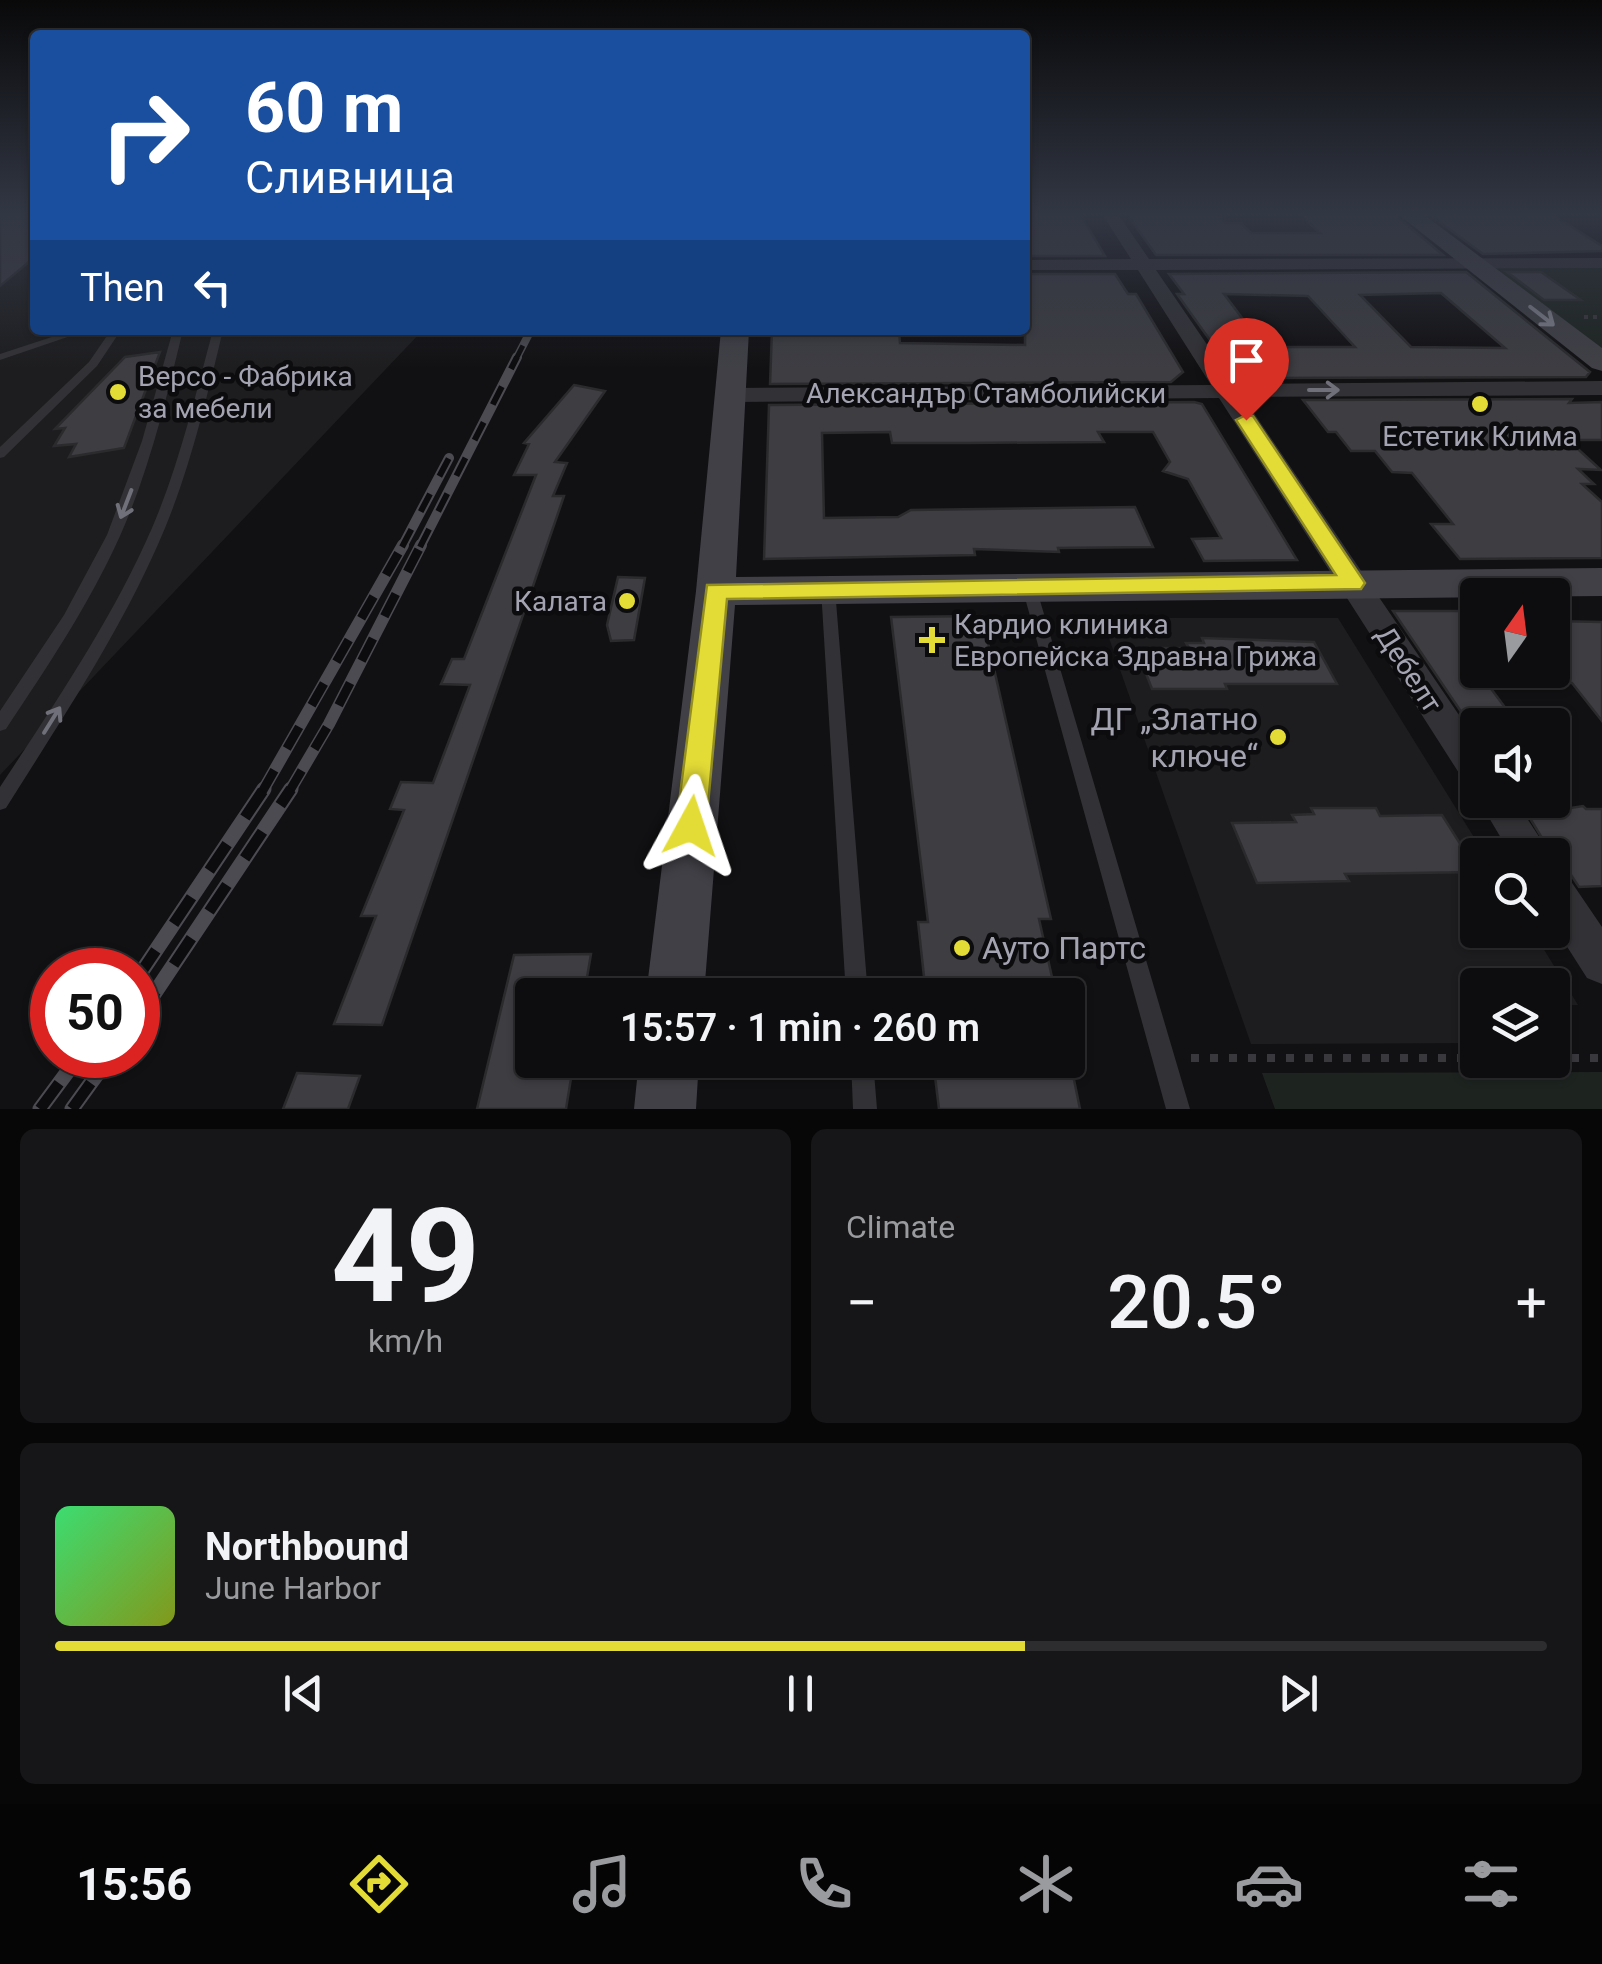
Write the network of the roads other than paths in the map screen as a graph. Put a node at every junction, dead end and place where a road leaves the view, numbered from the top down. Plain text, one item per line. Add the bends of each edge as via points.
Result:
1 (1145, 266) edge
2 (1478, 266) edge
3 (66, 335) edge
4 (113, 335) edge
5 (177, 335) edge
6 (217, 335) edge
7 (736, 335) edge
8 (0, 356) edge
9 (1602, 362) edge
10 (1602, 388) edge
11 (1227, 391) junction
12 (730, 395) junction
13 (0, 454) edge
14 (1602, 582) edge
15 (1353, 583) junction
16 (1028, 587) junction
17 (828, 589) junction
18 (716, 591) junction
19 (0, 724) edge
20 (1460, 746) edge
21 (0, 802) edge
22 (1570, 911) edge
23 (1596, 946) edge
24 (678, 978) edge
25 (856, 978) edge
26 (668, 1078) edge
27 (863, 1078) edge
28 (665, 1109) edge
29 (866, 1109) edge
30 (1178, 1109) edge

1 - 11 street, Дебелт
2 -> 9 street
3 - 8 lane
4 - 13 lane via 93,364
5 -> 19 lane via 126,506 100,562
21 -> 6 lane via 74,686 160,526
7 - 12 street
11 -> 10 street, Александър Стамболийски
11 - 12 street, Александър Стамболийски
11 - 15 street, Дебелт
12 - 18 street
14 - 15 street
15 - 16 street
15 - 20 street, Дебелт
16 - 17 street
16 - 30 lane
17 - 18 street
17 - 25 lane
18 - 24 street
22 - 23 street
26 - 28 street
27 - 29 lane

